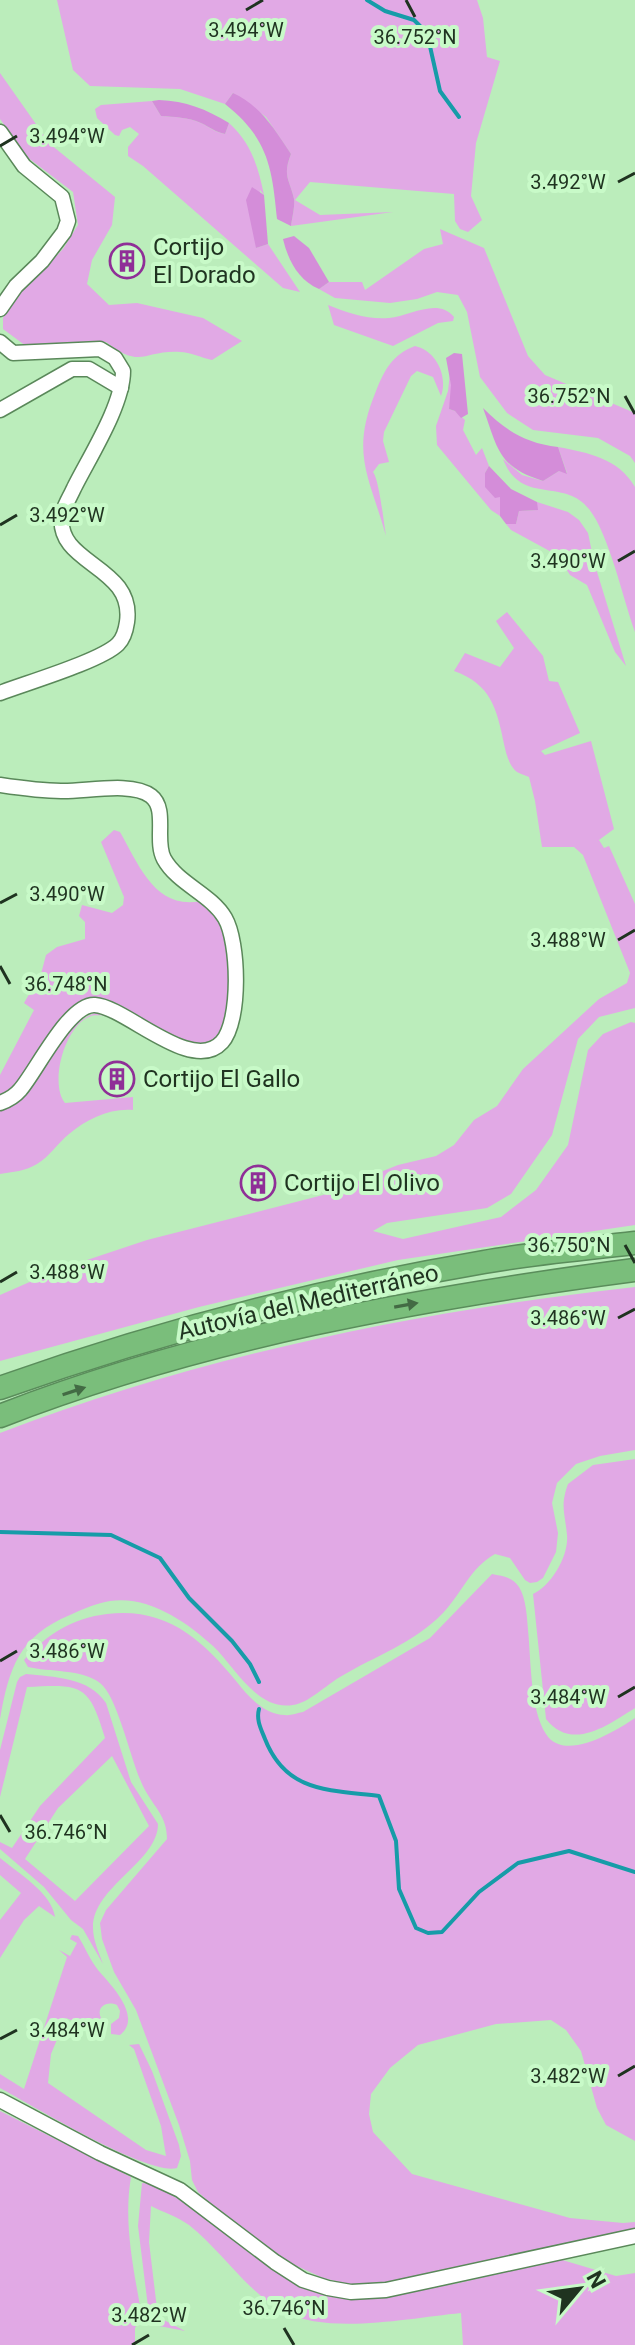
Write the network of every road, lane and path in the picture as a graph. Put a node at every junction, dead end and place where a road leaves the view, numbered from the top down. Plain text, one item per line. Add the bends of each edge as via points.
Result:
1 (0, 132) edge
2 (0, 309) edge
3 (0, 342) edge
4 (121, 388) junction
5 (0, 410) edge
6 (0, 693) edge
7 (0, 785) edge
8 (0, 1103) edge
9 (635, 1243) edge
10 (635, 1270) edge
11 (0, 1388) edge
12 (0, 1416) edge
13 (0, 2100) edge
14 (635, 2236) edge

1 - 2 street via 24,166 62,197 68,221
3 - 4 street via 13,353 100,349 123,371
4 - 5 street via 89,369 72,369
4 - 6 street via 63,510 61,526 67,543 122,590 126,627 109,650
7 - 8 street via 62,791 127,788 150,795 158,805 165,860 225,918 236,999 223,1041 202,1051 108,1010 84,1007 20,1091
9 - 11 highway, Autovía del Mediterráneo via 486,1262 340,1290 125,1345
12 -> 10 highway, Autovía del Mediterráneo via 147,1366 345,1316
13 - 14 street via 180,2190 275,2262 328,2288 386,2290

